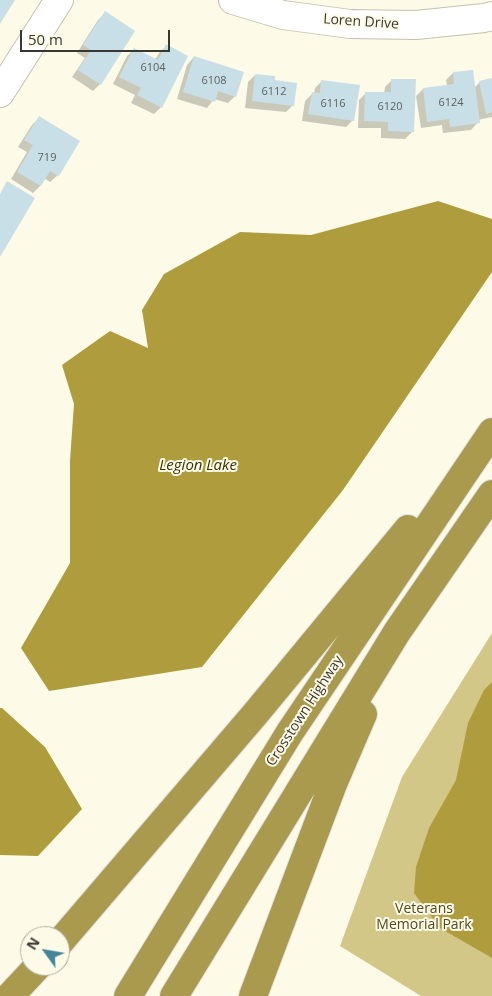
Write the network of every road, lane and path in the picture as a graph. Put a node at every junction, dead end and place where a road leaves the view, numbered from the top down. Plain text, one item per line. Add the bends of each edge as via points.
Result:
1 (59, 0) edge
2 (233, 0) edge
3 (492, 16) edge
4 (1, 89) edge
5 (491, 434) edge
6 (492, 494) edge
7 (397, 632) junction
8 (70, 930) edge
9 (29, 976) edge
10 (10, 996) edge
11 (128, 996) edge
12 (174, 996) edge
13 (252, 996) edge

1 - 4 street
2 - 3 street, Loren Drive via 283,15 350,24 416,25
5 - 8 highway
5 - 11 highway, Crosstown Highway via 290,732
6 - 7 highway
7 - 12 highway
7 - 13 highway
9 - 10 highway

